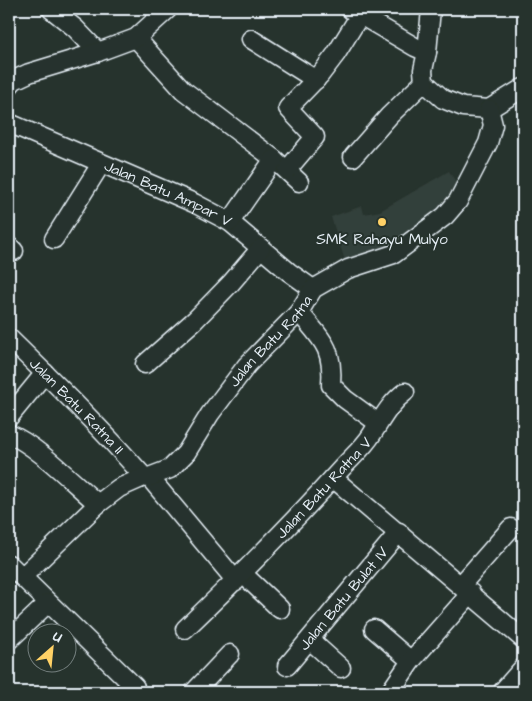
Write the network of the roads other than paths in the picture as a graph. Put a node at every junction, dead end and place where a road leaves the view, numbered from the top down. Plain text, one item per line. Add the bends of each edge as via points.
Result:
1 (51, 9) edge
2 (168, 9) edge
3 (431, 9) edge
4 (355, 12) edge
5 (136, 38) junction
6 (252, 39) dead end
7 (98, 52) junction
8 (427, 52) junction
9 (316, 80) junction
10 (424, 82) junction
11 (9, 86) edge
12 (523, 88) edge
13 (489, 109) junction
14 (9, 123) edge
15 (353, 157) dead end
16 (101, 164) junction
17 (287, 170) junction
18 (230, 222) junction
19 (54, 239) dead end
20 (261, 248) junction
21 (313, 289) junction
22 (299, 312) junction
23 (9, 338) edge
24 (145, 364) dead end
25 (45, 372) junction
26 (405, 392) dead end
27 (9, 417) edge
28 (378, 423) junction
29 (9, 434) edge
30 (147, 477) junction
31 (334, 478) junction
32 (98, 504) junction
33 (511, 528) dead end
34 (399, 532) junction
35 (9, 564) edge
36 (22, 577) junction
37 (239, 577) junction
38 (466, 589) junction
39 (48, 603) junction
40 (280, 609) dead end
41 (185, 629) dead end
42 (374, 629) dead end
43 (523, 639) edge
44 (9, 640) edge
45 (310, 640) junction
46 (230, 654) dead end
47 (411, 661) junction
48 (287, 666) dead end
49 (341, 668) dead end
50 (521, 676) edge
51 (133, 690) edge
52 (194, 692) edge
53 (390, 692) edge
54 (502, 692) edge

1 - 7 street
2 - 5 street
3 - 8 street
4 - 8 street
4 - 9 street via 336,54
5 - 7 street
5 - 17 street via 183,90
6 - 9 street
7 - 11 street via 29,73
8 - 10 street via 422,70
9 - 17 street via 288,108 315,137
10 - 13 street via 443,99 463,107
10 - 15 street
12 - 13 street
13 - 21 street, Jalan Batu Ratna via 493,125 488,143 458,201 445,216 394,254 348,269
14 - 16 street, Jalan Batu Ampar V
16 - 18 street, Jalan Batu Ampar V via 194,203
16 - 19 street
17 - 18 street
18 - 20 street, Jalan Batu Ampar V
20 - 21 street, Jalan Batu Ampar V
20 - 24 street via 195,320
21 - 22 street, Jalan Batu Ratna
22 - 28 street via 326,345 333,367 331,385
22 - 30 street, Jalan Batu Ratna via 248,365 210,414 186,453 170,469
23 - 25 street, Jalan Batu Ratna II
25 - 27 street
25 - 30 street, Jalan Batu Ratna II
26 - 28 street, Jalan Batu Ratna V
28 - 31 street, Jalan Batu Ratna V via 372,435
29 - 32 street via 36,451
30 - 32 street, Jalan Batu Ratna via 119,488
30 - 37 street
31 - 34 street, Jalan Batu Bulat IV
31 - 37 street, Jalan Batu Ratna V
32 - 36 street, Jalan Batu Ratna
33 - 38 street
34 - 38 street, Jalan Batu Bulat IV
34 - 45 street, Jalan Batu Bulat IV
35 - 36 street
36 - 39 street
37 - 40 street
37 - 41 street, Jalan Batu Ratna V
38 - 43 street, Jalan Batu Bulat IV
38 - 47 street
39 - 44 street
39 - 51 street
42 - 47 street
45 - 48 street, Jalan Batu Bulat IV
45 - 49 street
46 - 52 street
47 - 53 street
50 - 54 street

